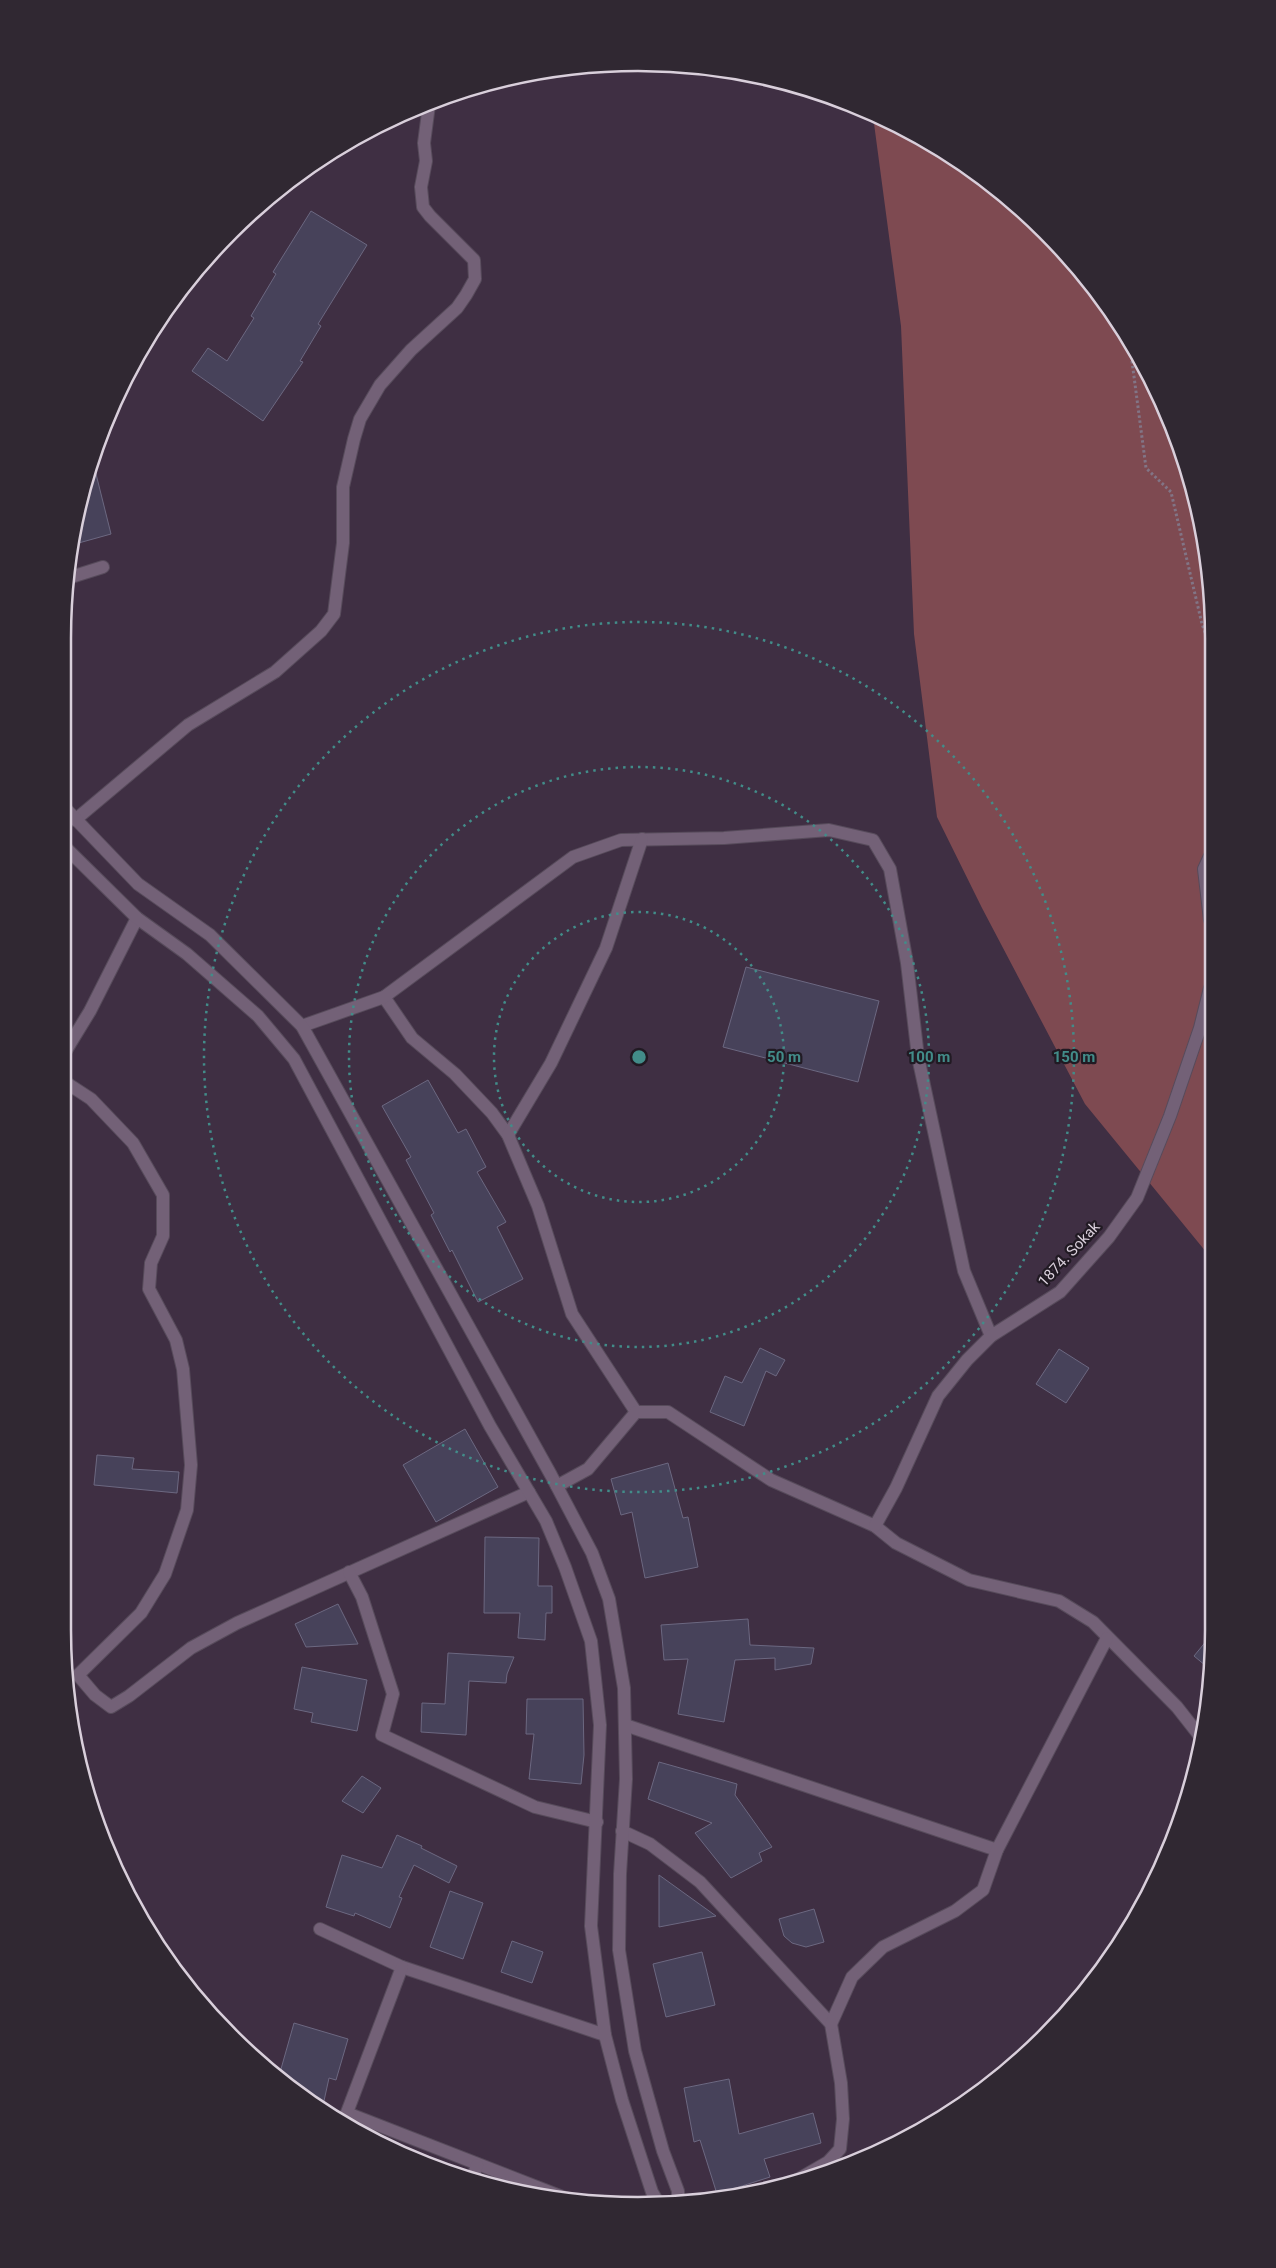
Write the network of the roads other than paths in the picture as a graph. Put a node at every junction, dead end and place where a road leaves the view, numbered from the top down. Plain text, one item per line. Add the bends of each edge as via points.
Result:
1 (428, 111) edge
2 (104, 567) dead end
3 (75, 576) edge
4 (71, 815) edge
5 (75, 820) junction
6 (642, 839) junction
7 (71, 854) edge
8 (137, 918) junction
9 (384, 997) junction
10 (1205, 1008) edge
11 (302, 1026) junction
12 (71, 1042) edge
13 (71, 1086) edge
14 (508, 1135) junction
15 (991, 1336) junction
16 (636, 1412) junction
17 (557, 1486) junction
18 (529, 1492) junction
19 (875, 1526) junction
20 (349, 1572) junction
21 (1107, 1638) junction
22 (625, 1725) junction
23 (1196, 1731) edge
24 (597, 1822) junction
25 (622, 1831) junction
26 (997, 1850) junction
27 (320, 1929) dead end
28 (402, 1967) junction
29 (831, 2024) junction
30 (605, 2035) junction
31 (346, 2115) edge
32 (358, 2123) edge
33 (478, 2165) junction
34 (819, 2167) edge
35 (475, 2172) edge
36 (538, 2188) edge
37 (678, 2196) edge
38 (655, 2197) edge

1 - 5 street via 424,143 426,160 420,187 423,207 474,260 475,279 457,308 411,350 380,386 360,419 343,487 343,543 334,614 321,631 275,672 188,725
2 - 3 street
4 - 5 street
5 - 11 street via 138,884 210,935
6 - 9 street via 621,840 573,857
6 - 14 street via 606,948 551,1063
6 - 15 street via 724,838 829,830 873,840 890,870 907,963 918,1057 964,1270
7 - 8 street
8 - 12 street
8 - 18 street via 186,954 258,1016 294,1059 490,1426
9 - 11 street
9 - 14 street via 412,1038 455,1074
10 - 15 street, 1874. Sokak via 1170,1116 1137,1198 1109,1237 1060,1292
11 - 17 street
13 - 20 street via 91,1099 133,1143 163,1195 164,1236 151,1263 149,1289 176,1340 183,1369 191,1465 187,1510 164,1574 141,1613 78,1674 95,1695 111,1707 191,1648 237,1623
14 - 16 street via 538,1206 572,1314
15 - 19 street, 1874. Sokak via 938,1396
16 - 17 street via 588,1469
16 - 19 street via 668,1412 771,1480
17 - 22 street via 592,1553 609,1599 624,1688
18 - 20 street
18 - 24 street via 546,1521 565,1567 590,1641 600,1725
19 - 21 street via 896,1542 969,1580 1059,1602 1093,1622
20 - 24 street via 362,1597 393,1694 382,1735 535,1807
21 - 23 street via 1177,1707
21 - 26 street
22 - 25 street via 626,1779
22 - 26 street
24 - 30 street via 591,1926
25 - 29 street via 650,1844 700,1882
25 - 37 street via 619,1950 636,2051
26 - 29 street via 983,1890 956,1912 883,1948 852,1977
27 - 28 street
28 - 30 street
28 - 31 street
29 - 34 street via 841,2082 843,2119 840,2149
30 - 38 street via 622,2100
32 - 33 street
33 - 35 street
33 - 36 street

